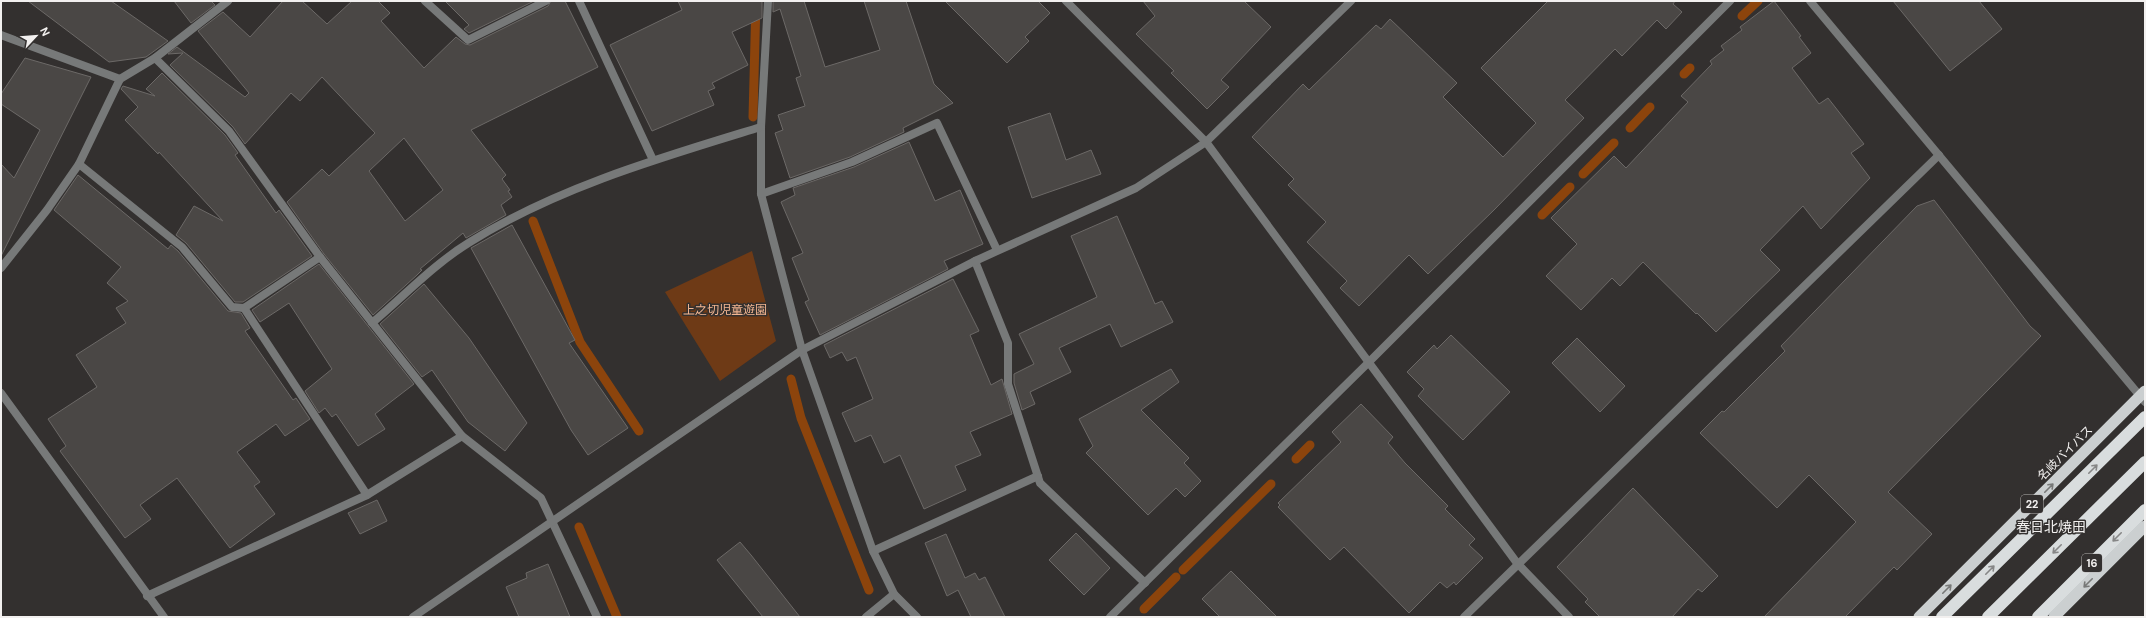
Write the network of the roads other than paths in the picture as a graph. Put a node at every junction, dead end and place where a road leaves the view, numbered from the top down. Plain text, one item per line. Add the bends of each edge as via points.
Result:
1 (425, 1) edge
2 (546, 1) edge
3 (579, 1) edge
4 (768, 1) edge
5 (1066, 1) edge
6 (1351, 1) edge
7 (1730, 1) edge
8 (1810, 1) edge
9 (224, 3) edge
10 (1, 35) edge
11 (155, 58) junction
12 (120, 79) junction
13 (761, 127) junction
14 (1206, 142) junction
15 (1939, 155) junction
16 (653, 160) junction
17 (79, 164) junction
18 (762, 194) junction
19 (997, 250) junction
20 (320, 257) junction
21 (975, 261) junction
22 (1, 268) edge
23 (244, 308) junction
24 (372, 323) junction
25 (802, 350) junction
26 (1369, 362) junction
27 (1, 393) edge
28 (2143, 397) edge
29 (2145, 417) edge
30 (462, 436) junction
31 (2145, 462) edge
32 (1038, 476) junction
33 (367, 495) junction
34 (2145, 510) edge
35 (552, 522) junction
36 (2145, 526) edge
37 (873, 551) junction
38 (1518, 564) junction
39 (1145, 582) junction
40 (894, 594) junction
41 (147, 596) junction
42 (164, 617) edge
43 (413, 617) edge
44 (597, 617) edge
45 (866, 617) edge
46 (917, 617) edge
47 (1110, 617) edge
48 (1464, 617) edge
49 (1569, 617) edge
50 (1919, 617) edge
51 (1942, 617) edge
52 (1988, 617) edge
53 (2038, 617) edge
54 (2054, 617) edge

1 - 2 street via 468,40
3 - 16 street
4 - 13 street
5 - 14 street
6 - 14 street
7 - 26 street
8 - 15 street
9 - 11 street
10 - 12 street
11 - 12 street
11 - 20 street via 229,131
12 - 17 street
13 - 16 street
13 - 18 street
14 - 19 street via 1136,188
14 - 26 street
15 - 28 street
15 - 38 street
16 - 24 street via 535,206 470,242
17 - 22 street
17 - 23 street via 182,246 232,307
18 - 19 street via 852,162 937,123
18 - 25 street
19 - 21 street
20 - 23 street
20 - 24 street
21 - 25 street
21 - 32 street via 1008,344 1008,384
23 - 33 street
24 - 30 street
25 - 35 street
25 - 37 street
26 - 38 street
26 - 39 street
27 - 41 street
50 -> 28 highway, 名岐バイパス / 22
51 -> 29 highway
30 - 33 street
30 - 35 street via 541,498
31 -> 52 highway
32 - 37 street
32 - 39 street via 1040,483
33 - 41 street
34 -> 53 highway, 16
35 - 43 street
35 - 44 street
36 -> 54 highway
37 - 40 street
38 - 48 street
38 - 49 street
39 - 47 street
40 - 45 street
40 - 46 street
41 - 42 street

